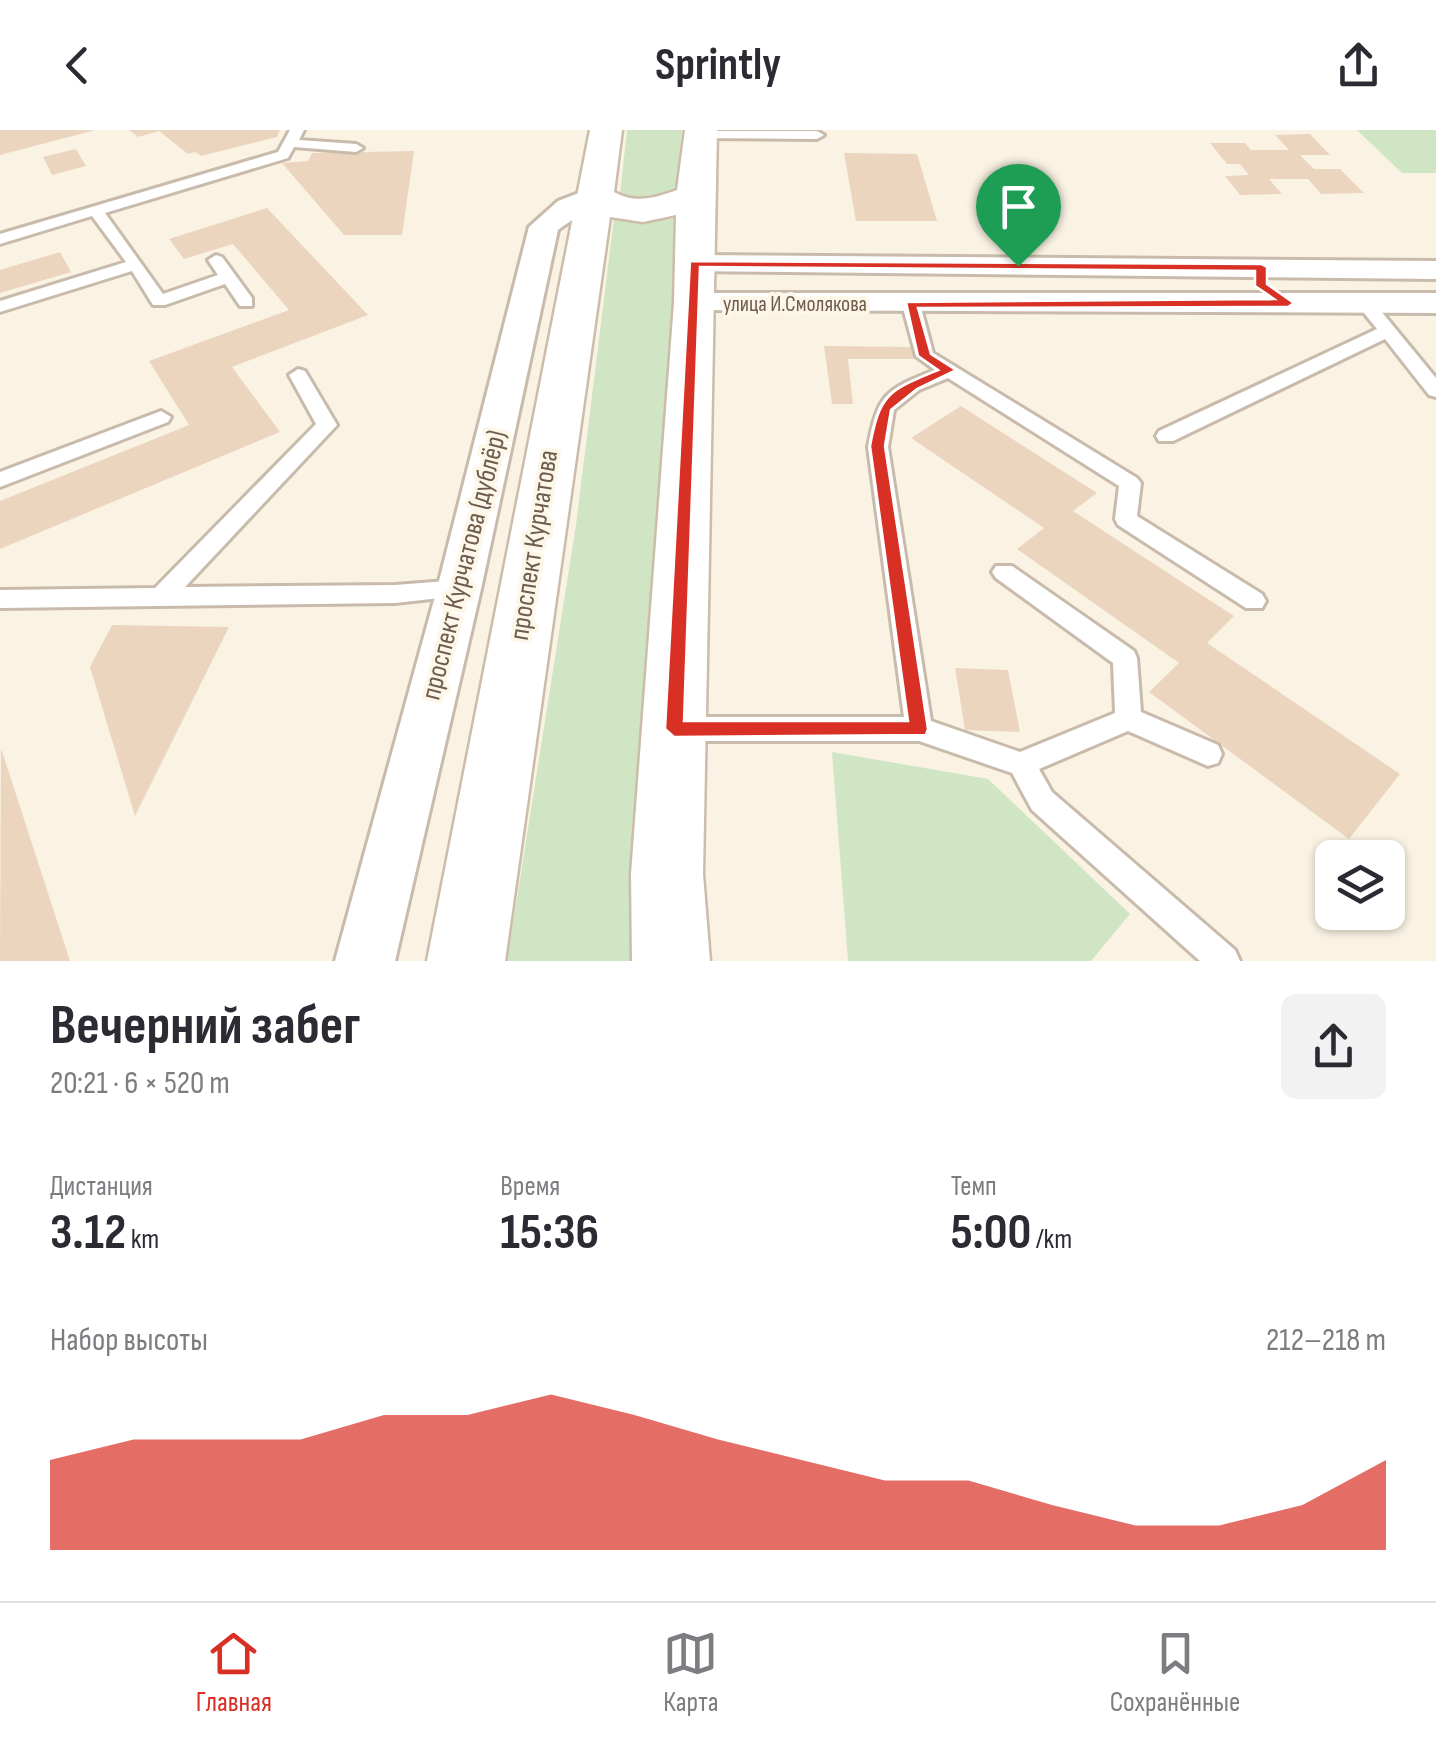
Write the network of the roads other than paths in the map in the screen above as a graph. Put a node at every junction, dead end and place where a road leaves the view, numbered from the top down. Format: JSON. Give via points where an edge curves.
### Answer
{"nodes":[{"id":1,"x":606,"y":130,"type":"edge"},
{"id":2,"x":701,"y":132,"type":"edge"},
{"id":3,"x":817,"y":136,"type":"dead end"},
{"id":4,"x":293,"y":137,"type":"edge"},
{"id":5,"x":356,"y":148,"type":"dead end"},
{"id":6,"x":594,"y":195,"type":"junction"},
{"id":7,"x":695,"y":196,"type":"junction"},
{"id":8,"x":96,"y":211,"type":"junction"},
{"id":9,"x":0,"y":239,"type":"edge"},
{"id":10,"x":216,"y":260,"type":"dead end"},
{"id":11,"x":136,"y":264,"type":"junction"},
{"id":12,"x":1261,"y":267,"type":"junction"},
{"id":13,"x":1436,"y":270,"type":"edge"},
{"id":14,"x":228,"y":277,"type":"junction"},
{"id":15,"x":694,"y":283,"type":"junction"},
{"id":16,"x":246,"y":302,"type":"dead end"},
{"id":17,"x":1288,"y":303,"type":"junction"},
{"id":18,"x":1365,"y":303,"type":"junction"},
{"id":19,"x":1436,"y":303,"type":"edge"},
{"id":20,"x":911,"y":304,"type":"junction"},
{"id":21,"x":0,"y":307,"type":"edge"},
{"id":22,"x":1388,"y":332,"type":"junction"},
{"id":23,"x":949,"y":370,"type":"junction"},
{"id":24,"x":298,"y":375,"type":"dead end"},
{"id":25,"x":1436,"y":391,"type":"edge"},
{"id":26,"x":161,"y":416,"type":"dead end"},
{"id":27,"x":1166,"y":436,"type":"dead end"},
{"id":28,"x":0,"y":480,"type":"edge"},
{"id":29,"x":1004,"y":572,"type":"dead end"},
{"id":30,"x":460,"y":589,"type":"junction"},
{"id":31,"x":161,"y":597,"type":"junction"},
{"id":32,"x":0,"y":599,"type":"edge"},
{"id":33,"x":1254,"y":601,"type":"dead end"},
{"id":34,"x":1128,"y":719,"type":"junction"},
{"id":35,"x":674,"y":729,"type":"junction"},
{"id":36,"x":919,"y":729,"type":"junction"},
{"id":37,"x":1208,"y":754,"type":"dead end"},
{"id":38,"x":1021,"y":764,"type":"junction"},
{"id":39,"x":365,"y":961,"type":"edge"},
{"id":40,"x":466,"y":961,"type":"edge"},
{"id":41,"x":671,"y":961,"type":"edge"},
{"id":42,"x":1224,"y":961,"type":"edge"}],
"edges":[{"from":1,"to":6,"type":"main road","name":"проспект Курчатова"},
{"from":2,"to":3,"type":"lane"},
{"from":2,"to":7,"type":"main road"},
{"from":4,"to":5,"type":"lane"},
{"from":4,"to":8,"type":"lane","via":[[283,155]]},
{"from":6,"to":7,"type":"main road","via":[[608,207],[638,213]]},
{"from":6,"to":30,"type":"street","name":"проспект Курчатова (дублёр)","via":[[544,227]]},
{"from":6,"to":40,"type":"main road","name":"проспект Курчатова"},
{"from":7,"to":15,"type":"main road"},
{"from":8,"to":9,"type":"lane"},
{"from":8,"to":11,"type":"lane"},
{"from":10,"to":14,"type":"lane"},
{"from":11,"to":14,"type":"lane","via":[[159,301]]},
{"from":11,"to":21,"type":"lane"},
{"from":12,"to":13,"type":"street","name":"улица И.Смолякова"},
{"from":12,"to":15,"type":"street","name":"улица И.Смолякова"},
{"from":12,"to":17,"type":"street","via":[[1261,286]]},
{"from":14,"to":16,"type":"lane"},
{"from":15,"to":20,"type":"street","name":"улица И.Смолякова"},
{"from":15,"to":35,"type":"main road"},
{"from":17,"to":18,"type":"street","name":"улица И.Смолякова"},
{"from":17,"to":20,"type":"street","name":"улица И.Смолякова"},
{"from":18,"to":19,"type":"street","name":"улица И.Смолякова"},
{"from":18,"to":22,"type":"lane"},
{"from":20,"to":23,"type":"lane","via":[[925,356]]},
{"from":22,"to":25,"type":"lane"},
{"from":22,"to":27,"type":"lane"},
{"from":23,"to":33,"type":"lane","via":[[1130,483],[1126,519]]},
{"from":23,"to":36,"type":"lane","via":[[912,386],[885,408],[878,446]]},
{"from":24,"to":31,"type":"lane","via":[[327,425]]},
{"from":26,"to":28,"type":"lane"},
{"from":29,"to":34,"type":"lane","via":[[1125,658]]},
{"from":30,"to":31,"type":"lane"},
{"from":30,"to":39,"type":"street","name":"проспект Курчатова (дублёр)"},
{"from":31,"to":32,"type":"lane"},
{"from":34,"to":37,"type":"lane"},
{"from":34,"to":38,"type":"lane"},
{"from":35,"to":36,"type":"lane"},
{"from":35,"to":41,"type":"main road","via":[[666,874]]},
{"from":36,"to":38,"type":"lane"},
{"from":38,"to":42,"type":"lane","via":[[1042,802]]}]}
